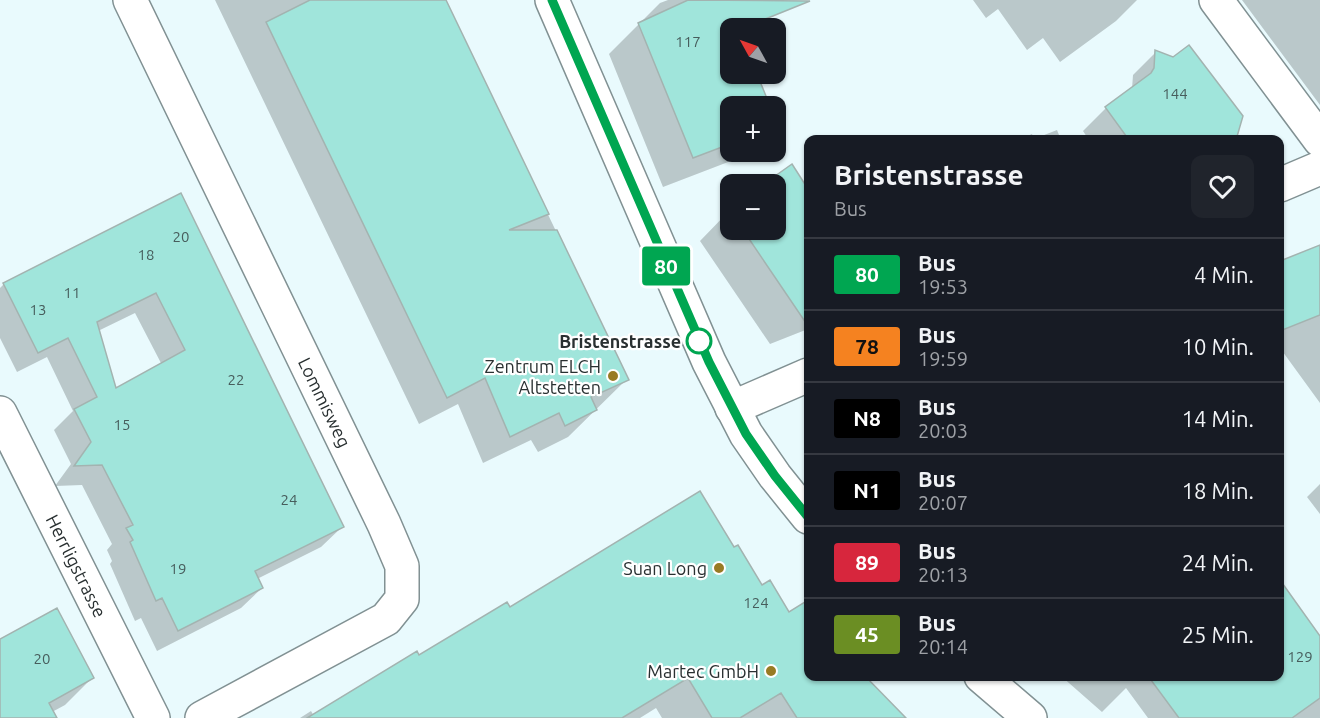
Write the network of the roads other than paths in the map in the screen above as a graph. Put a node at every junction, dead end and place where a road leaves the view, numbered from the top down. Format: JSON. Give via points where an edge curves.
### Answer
{"nodes":[{"id":1,"x":130,"y":0,"type":"edge"},
{"id":2,"x":552,"y":0,"type":"edge"},
{"id":3,"x":1216,"y":0,"type":"edge"},
{"id":4,"x":1320,"y":140,"type":"edge"},
{"id":5,"x":1320,"y":168,"type":"edge"},
{"id":6,"x":1284,"y":183,"type":"edge"},
{"id":7,"x":804,"y":377,"type":"edge"},
{"id":8,"x":732,"y":408,"type":"junction"},
{"id":9,"x":0,"y":413,"type":"edge"},
{"id":10,"x":804,"y":512,"type":"edge"},
{"id":11,"x":987,"y":681,"type":"edge"},
{"id":12,"x":153,"y":718,"type":"edge"},
{"id":13,"x":202,"y":718,"type":"edge"},
{"id":14,"x":1030,"y":718,"type":"edge"}],
"edges":[{"from":1,"to":13,"type":"street","name":"Lommisweg","via":[[402,566],[402,599],[386,619]]},
{"from":2,"to":8,"type":"street","via":[[696,335]]},
{"from":3,"to":4,"type":"street"},
{"from":5,"to":6,"type":"street"},
{"from":7,"to":8,"type":"street"},
{"from":8,"to":10,"type":"street","via":[[775,476]]},
{"from":9,"to":12,"type":"street","name":"Herrligstrasse"},
{"from":11,"to":14,"type":"street"}]}
